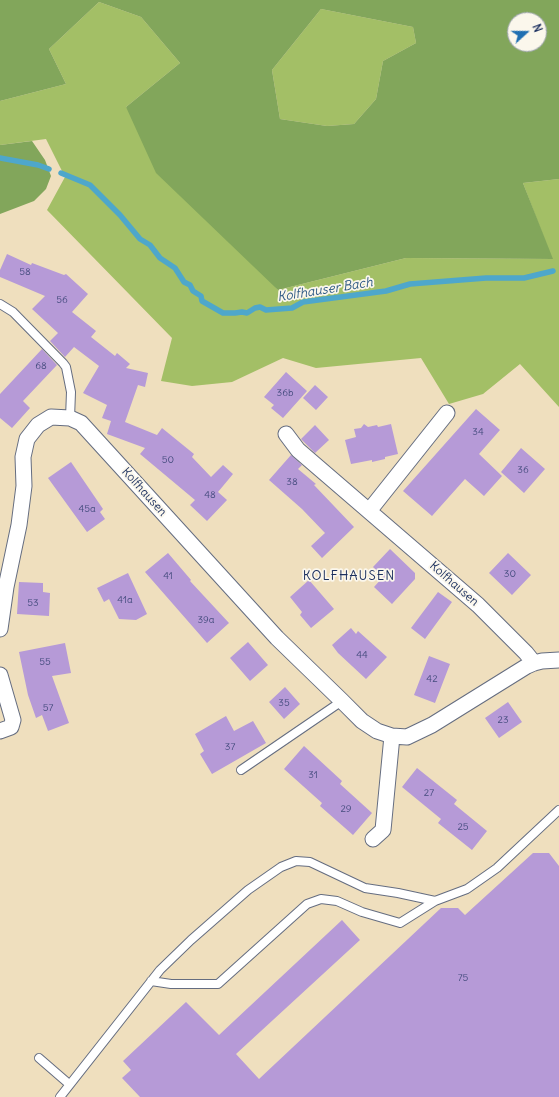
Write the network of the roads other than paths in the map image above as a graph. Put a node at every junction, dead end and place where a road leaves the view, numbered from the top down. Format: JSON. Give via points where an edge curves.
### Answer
{"nodes":[{"id":1,"x":0,"y":304,"type":"edge"},
{"id":2,"x":447,"y":413,"type":"dead end"},
{"id":3,"x":70,"y":418,"type":"junction"},
{"id":4,"x":286,"y":434,"type":"dead end"},
{"id":5,"x":369,"y":511,"type":"junction"},
{"id":6,"x":0,"y":628,"type":"edge"},
{"id":7,"x":559,"y":660,"type":"edge"},
{"id":8,"x":534,"y":663,"type":"junction"},
{"id":9,"x":0,"y":675,"type":"edge"},
{"id":10,"x":342,"y":701,"type":"junction"},
{"id":11,"x":0,"y":731,"type":"edge"},
{"id":12,"x":392,"y":736,"type":"junction"},
{"id":13,"x":241,"y":770,"type":"dead end"},
{"id":14,"x":559,"y":810,"type":"edge"},
{"id":15,"x":373,"y":839,"type":"dead end"},
{"id":16,"x":435,"y":900,"type":"junction"},
{"id":17,"x":151,"y":981,"type":"junction"},
{"id":18,"x":39,"y":1058,"type":"dead end"},
{"id":19,"x":69,"y":1084,"type":"junction"},
{"id":20,"x":60,"y":1097,"type":"edge"}],
"edges":[{"from":1,"to":3,"type":"lane","via":[[12,312],[66,367],[71,392]]},
{"from":2,"to":5,"type":"street"},
{"from":3,"to":6,"type":"street","name":"Kolfhausen","via":[[51,417],[38,424],[27,439],[23,457],[24,486],[19,525]]},
{"from":3,"to":10,"type":"street","name":"Kolfhausen","via":[[81,422],[278,638]]},
{"from":4,"to":5,"type":"street","name":"Kolfhausen","via":[[298,450]]},
{"from":5,"to":8,"type":"street","name":"Kolfhausen","via":[[478,605]]},
{"from":7,"to":8,"type":"street","name":"Kolfhausen"},
{"from":8,"to":12,"type":"street","name":"Kolfhausen","via":[[520,669],[432,725],[407,737]]},
{"from":9,"to":11,"type":"street","via":[[13,720],[10,727]]},
{"from":10,"to":12,"type":"street","name":"Kolfhausen","via":[[362,722]]},
{"from":10,"to":13,"type":"lane"},
{"from":12,"to":15,"type":"street","via":[[383,830]]},
{"from":14,"to":16,"type":"lane","via":[[498,868],[467,889]]},
{"from":16,"to":17,"type":"lane","via":[[400,923],[362,912],[338,901],[322,899],[307,904],[218,984],[171,984]]},
{"from":16,"to":17,"type":"lane","via":[[365,888],[310,862],[296,861],[281,867],[248,890],[191,940]]},
{"from":17,"to":19,"type":"lane"},
{"from":18,"to":19,"type":"lane"},
{"from":19,"to":20,"type":"lane"}]}
